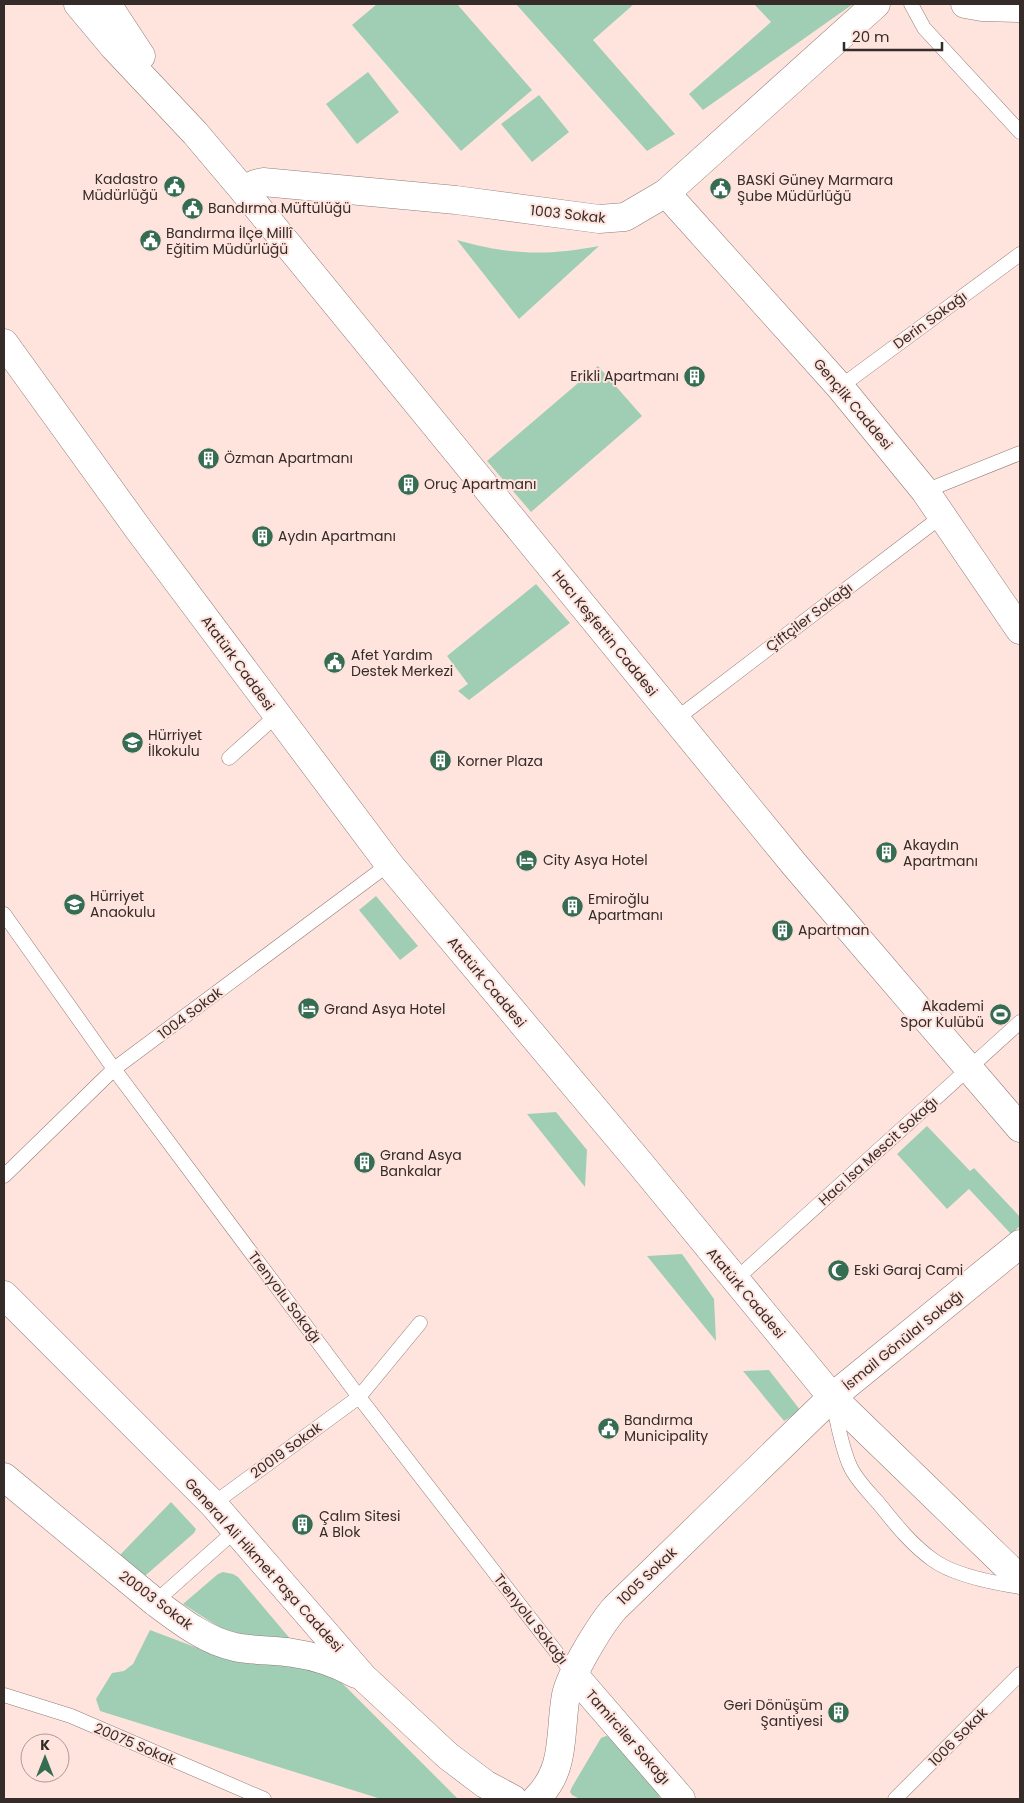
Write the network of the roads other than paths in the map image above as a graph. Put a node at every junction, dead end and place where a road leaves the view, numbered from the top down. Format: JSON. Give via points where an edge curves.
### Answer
{"nodes":[{"id":1,"x":78,"y":4,"type":"edge"},
{"id":2,"x":107,"y":4,"type":"edge"},
{"id":3,"x":876,"y":4,"type":"edge"},
{"id":4,"x":911,"y":4,"type":"edge"},
{"id":5,"x":965,"y":4,"type":"edge"},
{"id":6,"x":1020,"y":8,"type":"edge"},
{"id":7,"x":1020,"y":132,"type":"edge"},
{"id":8,"x":195,"y":133,"type":"junction"},
{"id":9,"x":244,"y":192,"type":"junction"},
{"id":10,"x":666,"y":193,"type":"junction"},
{"id":11,"x":1020,"y":254,"type":"edge"},
{"id":12,"x":4,"y":343,"type":"edge"},
{"id":13,"x":840,"y":387,"type":"junction"},
{"id":14,"x":1020,"y":453,"type":"edge"},
{"id":15,"x":925,"y":491,"type":"junction"},
{"id":16,"x":942,"y":516,"type":"junction"},
{"id":17,"x":1020,"y":630,"type":"edge"},
{"id":18,"x":277,"y":714,"type":"junction"},
{"id":19,"x":676,"y":719,"type":"junction"},
{"id":20,"x":230,"y":758,"type":"dead end"},
{"id":21,"x":389,"y":864,"type":"junction"},
{"id":22,"x":4,"y":914,"type":"edge"},
{"id":23,"x":1020,"y":1022,"type":"edge"},
{"id":24,"x":970,"y":1068,"type":"junction"},
{"id":25,"x":114,"y":1069,"type":"junction"},
{"id":26,"x":1020,"y":1128,"type":"edge"},
{"id":27,"x":4,"y":1176,"type":"edge"},
{"id":28,"x":1020,"y":1244,"type":"edge"},
{"id":29,"x":735,"y":1280,"type":"junction"},
{"id":30,"x":4,"y":1296,"type":"edge"},
{"id":31,"x":420,"y":1322,"type":"dead end"},
{"id":32,"x":359,"y":1397,"type":"junction"},
{"id":33,"x":832,"y":1397,"type":"junction"},
{"id":34,"x":4,"y":1477,"type":"edge"},
{"id":35,"x":213,"y":1504,"type":"junction"},
{"id":36,"x":236,"y":1530,"type":"junction"},
{"id":37,"x":1020,"y":1579,"type":"edge"},
{"id":38,"x":1020,"y":1587,"type":"edge"},
{"id":39,"x":154,"y":1602,"type":"junction"},
{"id":40,"x":1020,"y":1674,"type":"edge"},
{"id":41,"x":574,"y":1675,"type":"junction"},
{"id":42,"x":363,"y":1677,"type":"junction"},
{"id":43,"x":4,"y":1695,"type":"edge"},
{"id":44,"x":264,"y":1799,"type":"edge"},
{"id":45,"x":513,"y":1799,"type":"edge"},
{"id":46,"x":536,"y":1799,"type":"edge"},
{"id":47,"x":681,"y":1799,"type":"edge"},
{"id":48,"x":895,"y":1799,"type":"edge"}],
"edges":[{"from":1,"to":8,"type":"street","name":"Hacı Keşfettin Caddesi"},
{"from":2,"to":8,"type":"street","name":"Hacı Keşfettin Caddesi"},
{"from":3,"to":10,"type":"street","name":"1003 Sokak"},
{"from":4,"to":7,"type":"lane","via":[[924,28]]},
{"from":5,"to":6,"type":"street"},
{"from":8,"to":9,"type":"street","name":"Hacı Keşfettin Caddesi"},
{"from":9,"to":10,"type":"street","name":"1003 Sokak","via":[[263,182],[456,200],[599,219],[625,217]]},
{"from":9,"to":19,"type":"street","name":"Hacı Keşfettin Caddesi"},
{"from":10,"to":13,"type":"street","name":"Gençlik Caddesi"},
{"from":11,"to":13,"type":"lane","name":"Derin Sokağı"},
{"from":12,"to":18,"type":"street","name":"Atatürk Caddesi"},
{"from":13,"to":15,"type":"street","name":"Gençlik Caddesi"},
{"from":14,"to":15,"type":"lane"},
{"from":15,"to":16,"type":"street","name":"Gençlik Caddesi"},
{"from":16,"to":17,"type":"street","name":"Gençlik Caddesi"},
{"from":16,"to":19,"type":"lane","name":"Çiftçiler Sokağı"},
{"from":18,"to":20,"type":"lane"},
{"from":18,"to":21,"type":"street","name":"Atatürk Caddesi"},
{"from":19,"to":24,"type":"street","name":"Hacı Keşfettin Caddesi","via":[[794,864]]},
{"from":21,"to":25,"type":"lane","name":"1004 Sokak"},
{"from":21,"to":29,"type":"street","name":"Atatürk Caddesi"},
{"from":22,"to":25,"type":"lane","name":"Trenyolu Sokağı"},
{"from":23,"to":24,"type":"lane","name":"Hacı İsa Mescit Sokağı"},
{"from":24,"to":26,"type":"street","name":"Hacı Keşfettin Caddesi"},
{"from":24,"to":29,"type":"lane","name":"Hacı İsa Mescit Sokağı"},
{"from":25,"to":27,"type":"lane","name":"1004 Sokak"},
{"from":25,"to":32,"type":"lane","name":"Trenyolu Sokağı"},
{"from":28,"to":33,"type":"street","name":"İsmail Gönülal Sokağı"},
{"from":29,"to":33,"type":"street","name":"Atatürk Caddesi"},
{"from":30,"to":35,"type":"street","name":"General Ali Hikmet Paşa Caddesi"},
{"from":31,"to":32,"type":"lane","name":"20019 Sokak"},
{"from":32,"to":35,"type":"lane","name":"20019 Sokak"},
{"from":32,"to":41,"type":"lane","name":"Trenyolu Sokağı"},
{"from":33,"to":37,"type":"street","name":"Atatürk Caddesi"},
{"from":33,"to":38,"type":"lane","via":[[851,1468],[912,1542],[934,1561],[952,1569],[987,1582]]},
{"from":33,"to":41,"type":"street","name":"1005 Sokak","via":[[615,1608]]},
{"from":34,"to":39,"type":"street","name":"20003 Sokak"},
{"from":35,"to":36,"type":"street","name":"General Ali Hikmet Paşa Caddesi"},
{"from":36,"to":39,"type":"lane"},
{"from":36,"to":42,"type":"street","name":"General Ali Hikmet Paşa Caddesi"},
{"from":39,"to":42,"type":"street","name":"20003 Sokak","via":[[216,1641],[235,1647],[308,1656]]},
{"from":40,"to":48,"type":"lane","name":"1006 Sokak"},
{"from":41,"to":46,"type":"street","name":"1005 Sokak","via":[[566,1694],[556,1770]]},
{"from":41,"to":47,"type":"street","name":"Tamirciler Sokağı"},
{"from":42,"to":45,"type":"street","name":"General Ali Hikmet Paşa Caddesi","via":[[448,1756],[485,1784]]},
{"from":43,"to":44,"type":"lane","name":"20075 Sokak","via":[[71,1716]]}]}
